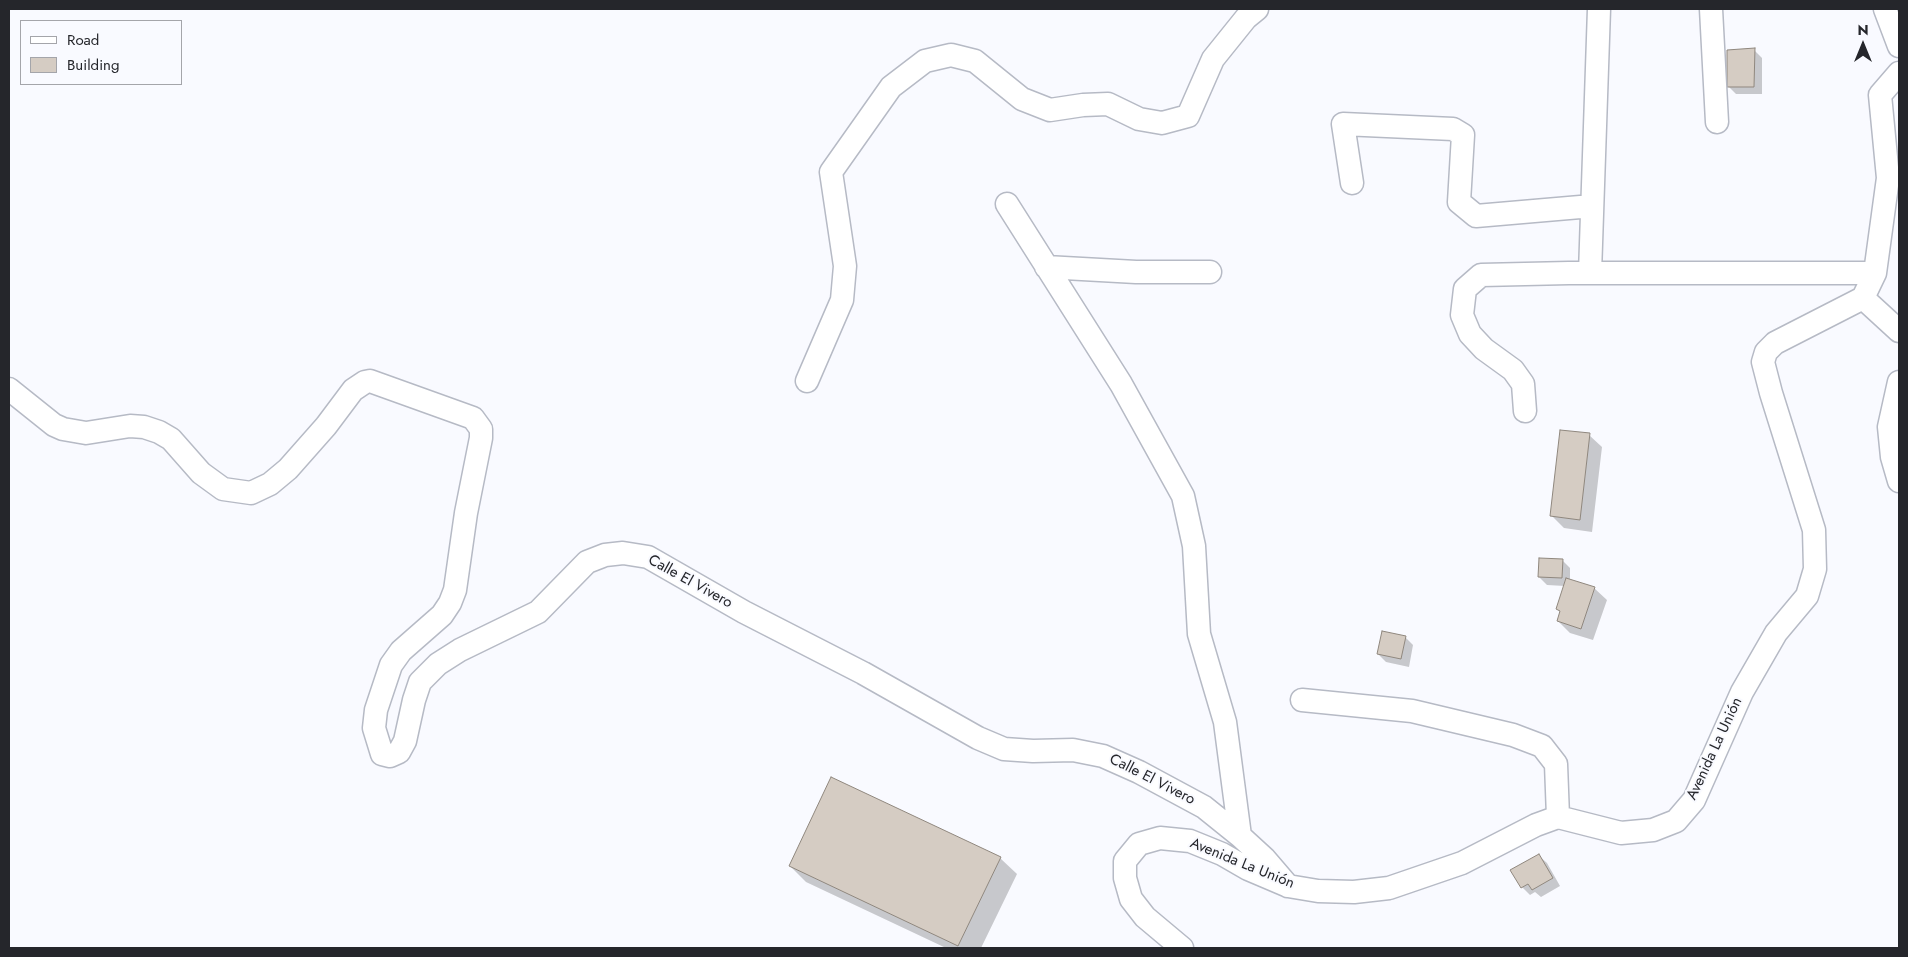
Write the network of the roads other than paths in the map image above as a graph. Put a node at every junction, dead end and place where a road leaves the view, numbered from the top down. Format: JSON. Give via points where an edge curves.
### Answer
{"nodes":[{"id":1,"x":1257,"y":9,"type":"edge"},
{"id":2,"x":1599,"y":9,"type":"edge"},
{"id":3,"x":1712,"y":9,"type":"edge"},
{"id":4,"x":1885,"y":9,"type":"edge"},
{"id":5,"x":1899,"y":46,"type":"edge"},
{"id":6,"x":1899,"y":72,"type":"edge"},
{"id":7,"x":1717,"y":122,"type":"dead end"},
{"id":8,"x":1352,"y":183,"type":"dead end"},
{"id":9,"x":1007,"y":204,"type":"dead end"},
{"id":10,"x":1592,"y":206,"type":"junction"},
{"id":11,"x":1046,"y":267,"type":"junction"},
{"id":12,"x":1210,"y":272,"type":"dead end"},
{"id":13,"x":1590,"y":273,"type":"junction"},
{"id":14,"x":1875,"y":273,"type":"junction"},
{"id":15,"x":1863,"y":298,"type":"junction"},
{"id":16,"x":1899,"y":331,"type":"edge"},
{"id":17,"x":807,"y":381,"type":"dead end"},
{"id":18,"x":1899,"y":382,"type":"edge"},
{"id":19,"x":9,"y":389,"type":"edge"},
{"id":20,"x":1525,"y":412,"type":"dead end"},
{"id":21,"x":1899,"y":481,"type":"edge"},
{"id":22,"x":1302,"y":700,"type":"dead end"},
{"id":23,"x":1558,"y":817,"type":"junction"},
{"id":24,"x":1240,"y":836,"type":"junction"},
{"id":25,"x":1288,"y":886,"type":"junction"},
{"id":26,"x":1182,"y":948,"type":"edge"}],
"edges":[{"from":1,"to":17,"type":"street","via":[[1213,59],[1188,116],[1162,123],[1138,119],[1108,104],[1083,104],[1050,110],[1022,99],[975,61],[951,55],[925,61],[891,86],[831,172],[845,266],[842,300]]},
{"from":2,"to":10,"type":"street"},
{"from":3,"to":7,"type":"street"},
{"from":4,"to":5,"type":"street"},
{"from":6,"to":14,"type":"street","via":[[1880,95],[1888,178]]},
{"from":8,"to":10,"type":"street","via":[[1343,124],[1453,129],[1463,135],[1459,202],[1476,216]]},
{"from":9,"to":11,"type":"street"},
{"from":10,"to":13,"type":"street"},
{"from":11,"to":12,"type":"street"},
{"from":11,"to":24,"type":"street","via":[[1121,384],[1183,496],[1194,546],[1199,634],[1225,722]]},
{"from":13,"to":14,"type":"street"},
{"from":13,"to":20,"type":"street","via":[[1481,275],[1465,289],[1462,315],[1470,334],[1518,377],[1522,384]]},
{"from":14,"to":15,"type":"street"},
{"from":15,"to":16,"type":"street"},
{"from":15,"to":23,"type":"street","name":"Avenida La Unión","via":[[1775,343],[1766,352],[1763,362],[1771,393],[1814,530],[1815,569],[1807,596],[1776,633],[1742,692],[1694,800],[1676,821],[1652,830],[1621,833]]},
{"from":18,"to":21,"type":"street","via":[[1889,427],[1892,457]]},
{"from":19,"to":24,"type":"street","name":"Calle El Vivero","via":[[63,429],[86,432],[130,426],[159,432],[171,440],[200,473],[223,489],[251,493],[270,484],[288,469],[353,390],[364,382],[370,381],[474,418],[481,429],[480,450],[466,513],[455,590],[442,615],[401,651],[391,665],[376,710],[374,728],[382,754],[390,756],[399,752],[405,741],[420,682],[438,664],[538,612],[587,562],[623,553],[648,557],[978,738],[1004,749],[1073,750],[1103,756],[1204,807]]},
{"from":22,"to":23,"type":"street","via":[[1412,711],[1514,735],[1542,746],[1556,764]]},
{"from":23,"to":25,"type":"street","name":"Avenida La Unión","via":[[1462,863],[1389,888],[1354,892]]},
{"from":24,"to":25,"type":"street","name":"Calle El Vivero"},
{"from":25,"to":26,"type":"street","name":"Avenida La Unión","via":[[1190,842],[1160,838],[1139,844],[1125,861],[1125,878],[1131,899],[1145,917]]}]}
